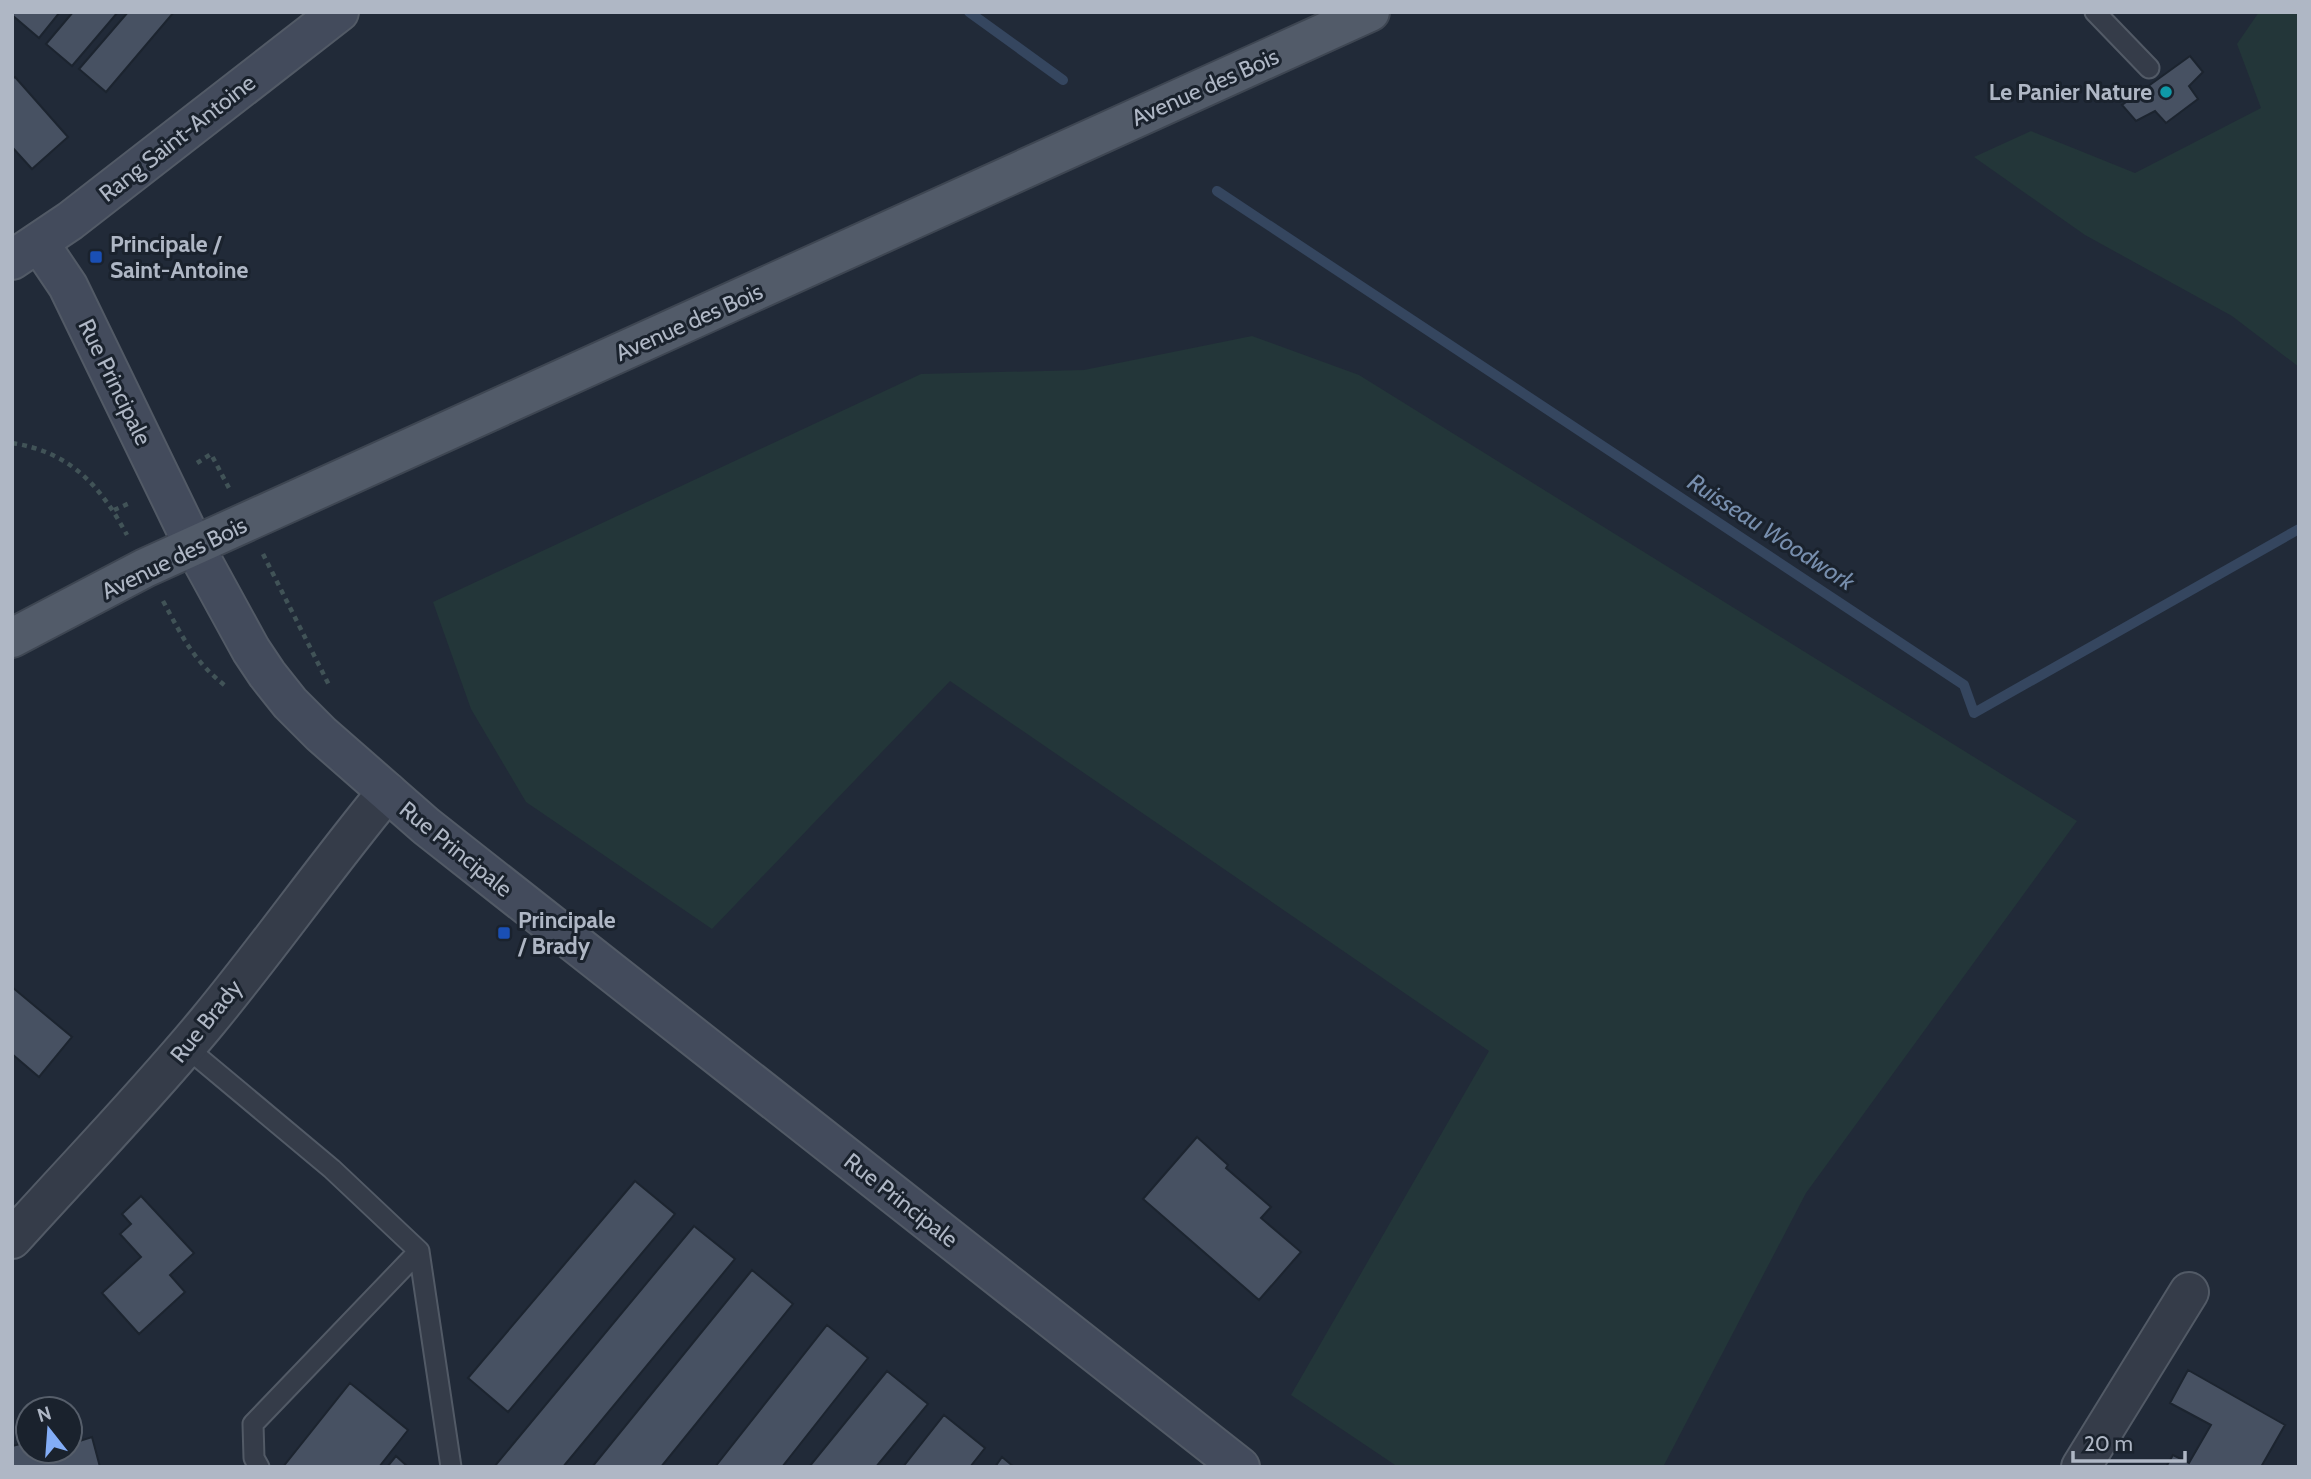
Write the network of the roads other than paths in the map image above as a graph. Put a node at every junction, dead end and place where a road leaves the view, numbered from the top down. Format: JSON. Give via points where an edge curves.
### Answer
{"nodes":[{"id":1,"x":339,"y":12,"type":"edge"},
{"id":2,"x":1370,"y":12,"type":"edge"},
{"id":3,"x":2095,"y":12,"type":"edge"},
{"id":4,"x":2149,"y":68,"type":"dead end"},
{"id":5,"x":26,"y":252,"type":"edge"},
{"id":6,"x":194,"y":546,"type":"junction"},
{"id":7,"x":12,"y":638,"type":"edge"},
{"id":8,"x":387,"y":792,"type":"junction"},
{"id":9,"x":186,"y":1047,"type":"junction"},
{"id":10,"x":12,"y":1240,"type":"edge"},
{"id":11,"x":419,"y":1251,"type":"junction"},
{"id":12,"x":2189,"y":1292,"type":"dead end"},
{"id":13,"x":259,"y":1467,"type":"edge"},
{"id":14,"x":451,"y":1467,"type":"edge"},
{"id":15,"x":1240,"y":1467,"type":"edge"},
{"id":16,"x":2081,"y":1467,"type":"edge"}],
"edges":[{"from":1,"to":5,"type":"street","name":"Rang Saint-Antoine"},
{"from":2,"to":6,"type":"main road","name":"Avenue des Bois"},
{"from":3,"to":4,"type":"lane"},
{"from":5,"to":6,"type":"street","name":"Rue Principale","via":[[68,286]]},
{"from":6,"to":7,"type":"main road","name":"Avenue des Bois"},
{"from":6,"to":8,"type":"street","name":"Rue Principale","via":[[251,650],[277,687],[320,734]]},
{"from":8,"to":9,"type":"street","name":"Rue Brady"},
{"from":8,"to":15,"type":"street","name":"Rue Principale"},
{"from":9,"to":10,"type":"street","name":"Rue Brady"},
{"from":9,"to":11,"type":"lane","via":[[332,1169]]},
{"from":11,"to":13,"type":"lane","via":[[253,1424],[254,1458]]},
{"from":11,"to":14,"type":"lane"},
{"from":12,"to":16,"type":"street"}]}
